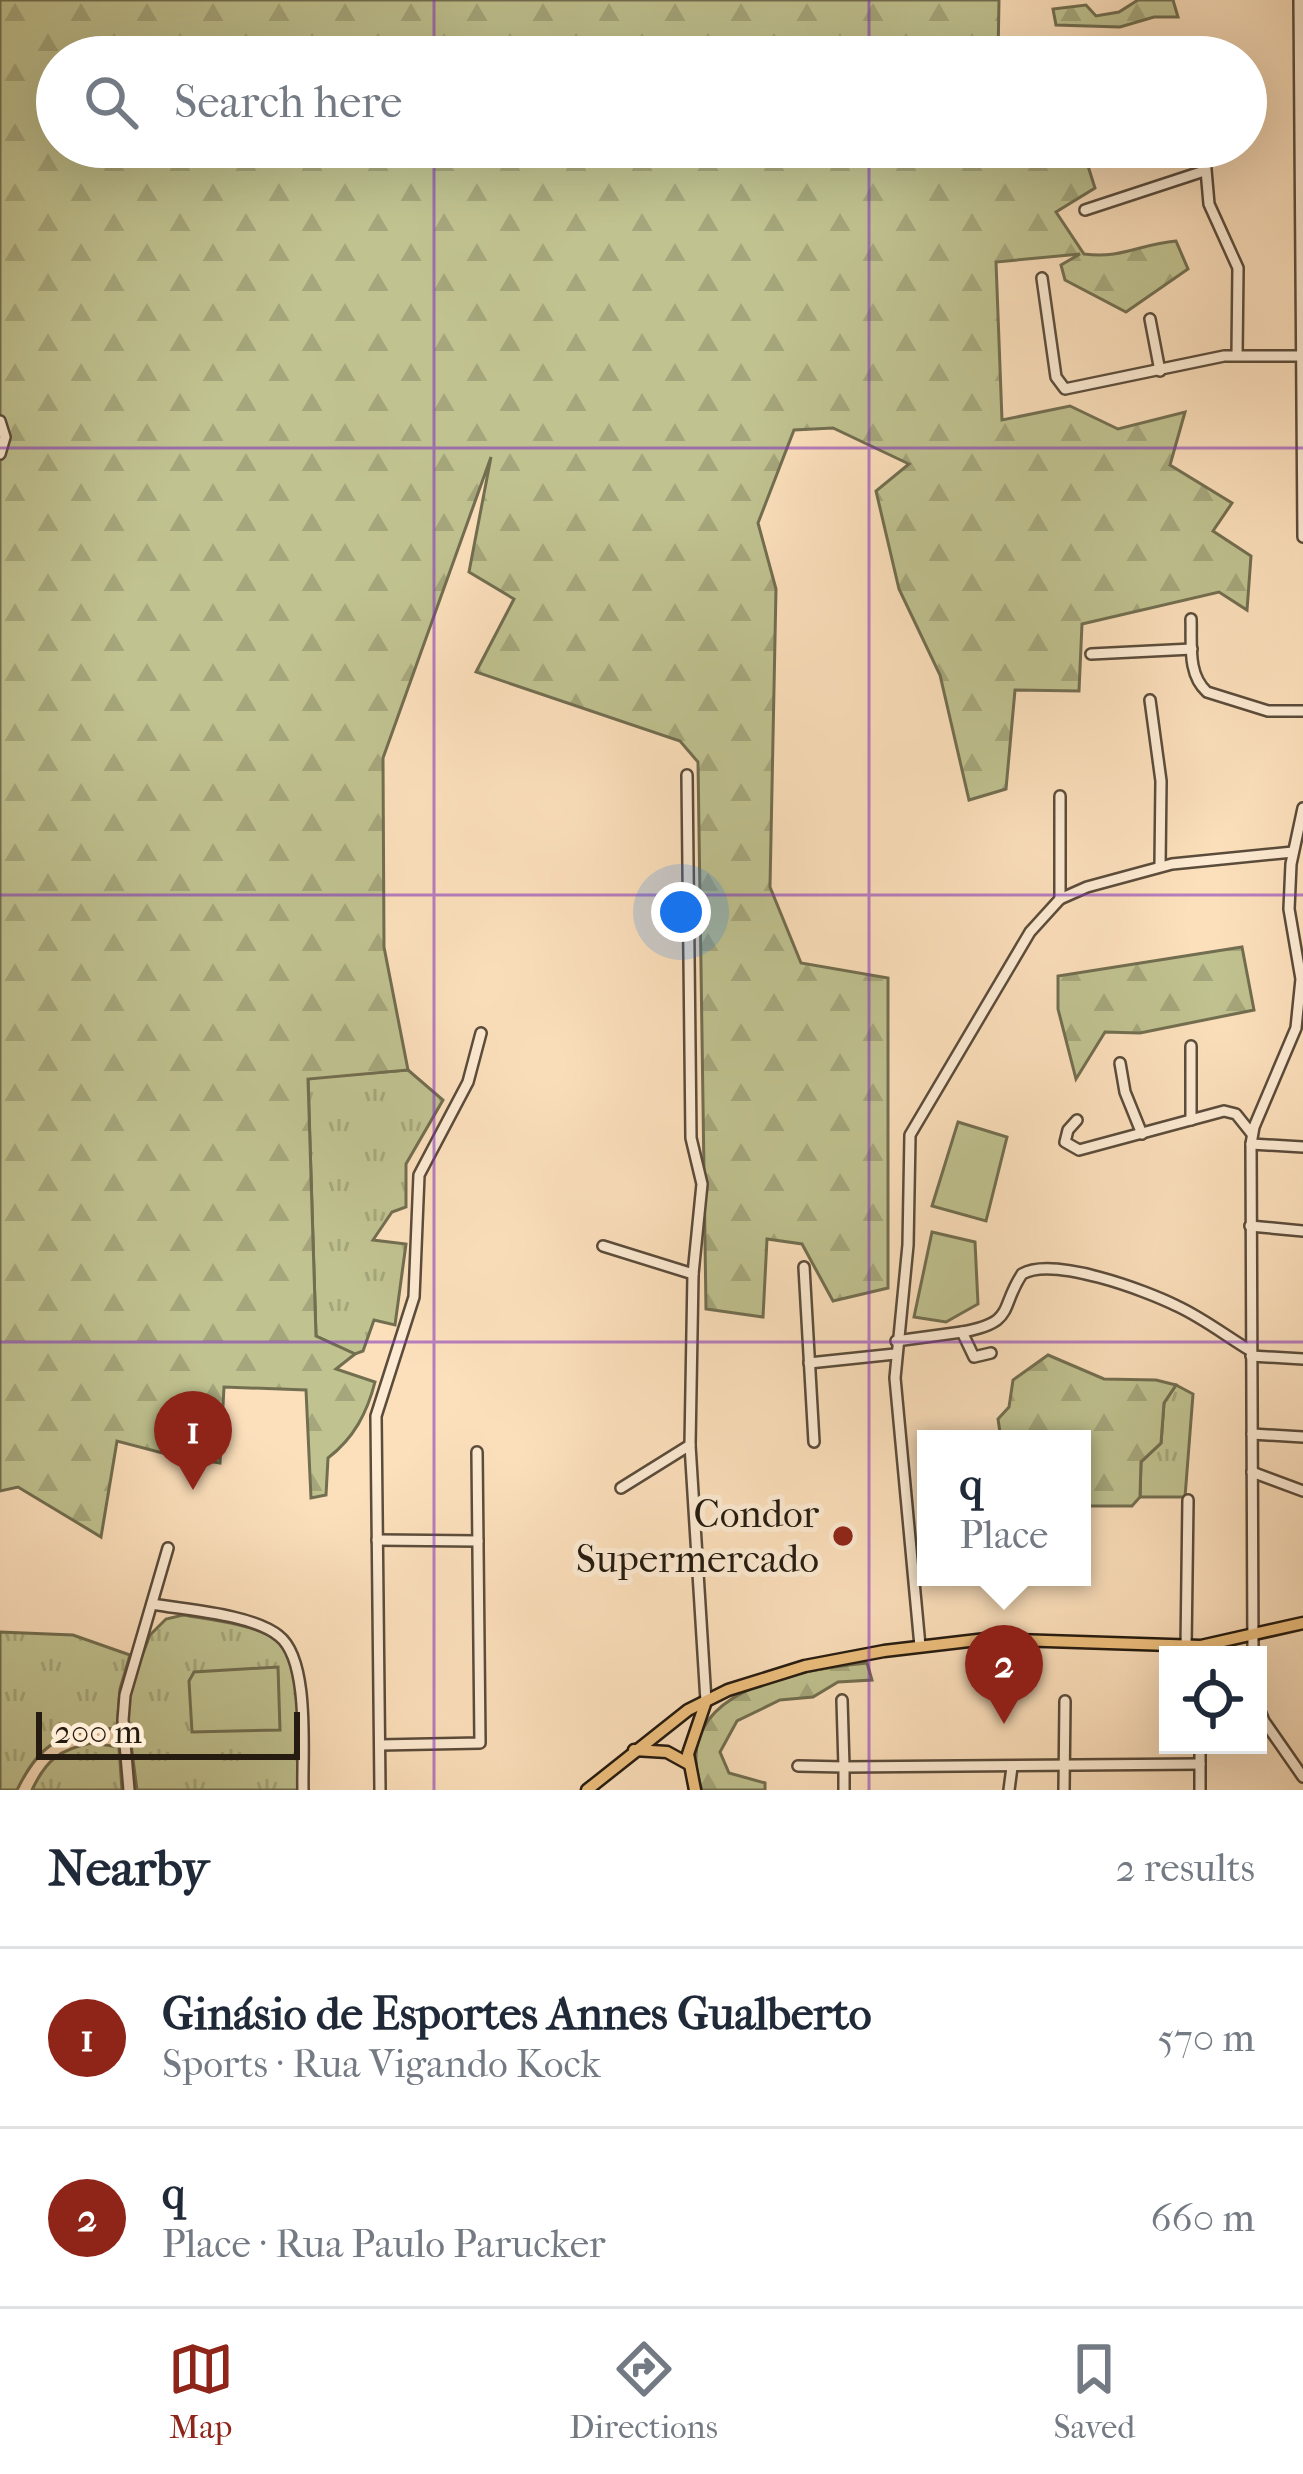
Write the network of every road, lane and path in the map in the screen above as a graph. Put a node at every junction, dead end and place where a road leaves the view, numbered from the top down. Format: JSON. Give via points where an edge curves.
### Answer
{"nodes":[{"id":1,"x":1299,"y":0,"type":"edge"},
{"id":2,"x":1301,"y":62,"type":"edge"},
{"id":3,"x":1204,"y":168,"type":"edge"},
{"id":4,"x":1204,"y":172,"type":"junction"},
{"id":5,"x":1302,"y":195,"type":"edge"},
{"id":6,"x":1085,"y":211,"type":"dead end"},
{"id":7,"x":1042,"y":278,"type":"dead end"},
{"id":8,"x":1150,"y":319,"type":"dead end"},
{"id":9,"x":1237,"y":355,"type":"junction"},
{"id":10,"x":1302,"y":356,"type":"edge"},
{"id":11,"x":1160,"y":371,"type":"junction"},
{"id":12,"x":0,"y":421,"type":"edge"},
{"id":13,"x":0,"y":454,"type":"edge"},
{"id":14,"x":1303,"y":511,"type":"edge"},
{"id":15,"x":1303,"y":537,"type":"edge"},
{"id":16,"x":1191,"y":619,"type":"dead end"},
{"id":17,"x":1192,"y":649,"type":"junction"},
{"id":18,"x":1091,"y":654,"type":"dead end"},
{"id":19,"x":1150,"y":700,"type":"dead end"},
{"id":20,"x":1303,"y":712,"type":"edge"},
{"id":21,"x":687,"y":775,"type":"dead end"},
{"id":22,"x":1060,"y":796,"type":"dead end"},
{"id":23,"x":1303,"y":808,"type":"edge"},
{"id":24,"x":1300,"y":830,"type":"edge"},
{"id":25,"x":1293,"y":852,"type":"junction"},
{"id":26,"x":1160,"y":866,"type":"junction"},
{"id":27,"x":1290,"y":882,"type":"junction"},
{"id":28,"x":1303,"y":882,"type":"edge"},
{"id":29,"x":1060,"y":899,"type":"junction"},
{"id":30,"x":1299,"y":1028,"type":"edge"},
{"id":31,"x":482,"y":1033,"type":"dead end"},
{"id":32,"x":1191,"y":1046,"type":"dead end"},
{"id":33,"x":1120,"y":1063,"type":"dead end"},
{"id":34,"x":1077,"y":1120,"type":"dead end"},
{"id":35,"x":1191,"y":1120,"type":"junction"},
{"id":36,"x":1142,"y":1134,"type":"junction"},
{"id":37,"x":1252,"y":1139,"type":"junction"},
{"id":38,"x":1303,"y":1147,"type":"edge"},
{"id":39,"x":1250,"y":1226,"type":"junction"},
{"id":40,"x":1303,"y":1232,"type":"edge"},
{"id":41,"x":603,"y":1246,"type":"dead end"},
{"id":42,"x":804,"y":1267,"type":"dead end"},
{"id":43,"x":693,"y":1274,"type":"junction"},
{"id":44,"x":962,"y":1332,"type":"junction"},
{"id":45,"x":896,"y":1341,"type":"junction"},
{"id":46,"x":991,"y":1353,"type":"dead end"},
{"id":47,"x":1250,"y":1353,"type":"junction"},
{"id":48,"x":895,"y":1354,"type":"junction"},
{"id":49,"x":1303,"y":1359,"type":"edge"},
{"id":50,"x":809,"y":1363,"type":"junction"},
{"id":51,"x":1252,"y":1434,"type":"junction"},
{"id":52,"x":1303,"y":1437,"type":"edge"},
{"id":53,"x":814,"y":1442,"type":"dead end"},
{"id":54,"x":690,"y":1445,"type":"junction"},
{"id":55,"x":477,"y":1452,"type":"dead end"},
{"id":56,"x":1252,"y":1472,"type":"junction"},
{"id":57,"x":621,"y":1488,"type":"dead end"},
{"id":58,"x":1303,"y":1491,"type":"edge"},
{"id":59,"x":1188,"y":1500,"type":"dead end"},
{"id":60,"x":376,"y":1540,"type":"junction"},
{"id":61,"x":478,"y":1541,"type":"junction"},
{"id":62,"x":168,"y":1548,"type":"dead end"},
{"id":63,"x":152,"y":1604,"type":"junction"},
{"id":64,"x":1303,"y":1623,"type":"edge"},
{"id":65,"x":1252,"y":1634,"type":"junction"},
{"id":66,"x":920,"y":1646,"type":"junction"},
{"id":67,"x":1186,"y":1646,"type":"edge"},
{"id":68,"x":1216,"y":1646,"type":"edge"},
{"id":69,"x":1253,"y":1646,"type":"edge"},
{"id":70,"x":1159,"y":1647,"type":"edge"},
{"id":71,"x":842,"y":1700,"type":"dead end"},
{"id":72,"x":706,"y":1701,"type":"junction"},
{"id":73,"x":1065,"y":1701,"type":"dead end"},
{"id":74,"x":1267,"y":1725,"type":"edge"},
{"id":75,"x":380,"y":1745,"type":"junction"},
{"id":76,"x":634,"y":1750,"type":"junction"},
{"id":77,"x":1200,"y":1754,"type":"edge"},
{"id":78,"x":687,"y":1763,"type":"junction"},
{"id":79,"x":1200,"y":1764,"type":"junction"},
{"id":80,"x":1064,"y":1765,"type":"junction"},
{"id":81,"x":798,"y":1766,"type":"dead end"},
{"id":82,"x":844,"y":1767,"type":"junction"},
{"id":83,"x":1012,"y":1767,"type":"junction"},
{"id":84,"x":1303,"y":1777,"type":"edge"},
{"id":85,"x":129,"y":1790,"type":"edge"},
{"id":86,"x":303,"y":1790,"type":"edge"},
{"id":87,"x":380,"y":1790,"type":"edge"},
{"id":88,"x":587,"y":1790,"type":"edge"},
{"id":89,"x":695,"y":1790,"type":"edge"},
{"id":90,"x":844,"y":1790,"type":"edge"},
{"id":91,"x":1009,"y":1790,"type":"edge"},
{"id":92,"x":1064,"y":1790,"type":"edge"},
{"id":93,"x":1200,"y":1790,"type":"edge"}],
"edges":[{"from":1,"to":2,"type":"street"},
{"from":2,"to":5,"type":"street"},
{"from":3,"to":4,"type":"street"},
{"from":4,"to":6,"type":"street"},
{"from":4,"to":9,"type":"street","via":[[1238,268]]},
{"from":5,"to":10,"type":"street"},
{"from":7,"to":11,"type":"street","via":[[1056,377],[1065,388]]},
{"from":8,"to":11,"type":"street"},
{"from":9,"to":10,"type":"street"},
{"from":9,"to":11,"type":"street"},
{"from":10,"to":14,"type":"street"},
{"from":12,"to":13,"type":"street"},
{"from":14,"to":15,"type":"street"},
{"from":16,"to":17,"type":"street"},
{"from":17,"to":18,"type":"street"},
{"from":17,"to":20,"type":"street","via":[[1195,676],[1207,692],[1268,711]]},
{"from":19,"to":26,"type":"street","via":[[1161,781]]},
{"from":21,"to":43,"type":"street","via":[[691,1138],[702,1184]]},
{"from":22,"to":29,"type":"street"},
{"from":23,"to":24,"type":"street"},
{"from":24,"to":25,"type":"street"},
{"from":25,"to":26,"type":"street"},
{"from":25,"to":27,"type":"street"},
{"from":26,"to":29,"type":"street"},
{"from":27,"to":28,"type":"street"},
{"from":27,"to":30,"type":"street"},
{"from":29,"to":45,"type":"street","via":[[1030,932],[910,1135]]},
{"from":30,"to":37,"type":"street"},
{"from":31,"to":60,"type":"street","via":[[468,1082],[419,1174],[414,1298],[376,1416]]},
{"from":32,"to":35,"type":"street"},
{"from":33,"to":36,"type":"street"},
{"from":34,"to":36,"type":"street","via":[[1065,1136],[1073,1149]]},
{"from":35,"to":36,"type":"street"},
{"from":35,"to":37,"type":"street","via":[[1232,1112]]},
{"from":37,"to":38,"type":"street"},
{"from":37,"to":39,"type":"street"},
{"from":39,"to":40,"type":"street"},
{"from":39,"to":47,"type":"street"},
{"from":41,"to":43,"type":"street"},
{"from":42,"to":50,"type":"street"},
{"from":43,"to":54,"type":"street"},
{"from":44,"to":45,"type":"street"},
{"from":44,"to":46,"type":"street","via":[[974,1358]]},
{"from":44,"to":47,"type":"street","via":[[1000,1318],[1022,1274],[1041,1267],[1153,1296]]},
{"from":45,"to":48,"type":"street"},
{"from":47,"to":49,"type":"street"},
{"from":47,"to":51,"type":"street"},
{"from":48,"to":50,"type":"street"},
{"from":48,"to":66,"type":"street"},
{"from":50,"to":53,"type":"street"},
{"from":51,"to":52,"type":"street"},
{"from":51,"to":56,"type":"street"},
{"from":54,"to":57,"type":"street"},
{"from":54,"to":72,"type":"street"},
{"from":55,"to":61,"type":"street"},
{"from":56,"to":58,"type":"street"},
{"from":56,"to":65,"type":"street"},
{"from":59,"to":67,"type":"street"},
{"from":60,"to":61,"type":"street"},
{"from":60,"to":75,"type":"street"},
{"from":61,"to":75,"type":"street","via":[[480,1743]]},
{"from":62,"to":63,"type":"street"},
{"from":63,"to":85,"type":"street","via":[[125,1695]]},
{"from":63,"to":86,"type":"street","via":[[260,1626],[283,1639],[299,1680]]},
{"from":64,"to":65,"type":"main road"},
{"from":65,"to":68,"type":"main road"},
{"from":65,"to":69,"type":"street"},
{"from":66,"to":70,"type":"main road","via":[[1002,1638]]},
{"from":66,"to":72,"type":"main road","via":[[805,1666]]},
{"from":71,"to":82,"type":"street"},
{"from":72,"to":76,"type":"main road"},
{"from":72,"to":78,"type":"main road"},
{"from":73,"to":80,"type":"street"},
{"from":74,"to":84,"type":"street"},
{"from":75,"to":87,"type":"street"},
{"from":76,"to":78,"type":"main road"},
{"from":76,"to":88,"type":"main road"},
{"from":77,"to":79,"type":"street"},
{"from":78,"to":89,"type":"main road"},
{"from":79,"to":80,"type":"street"},
{"from":79,"to":93,"type":"street"},
{"from":80,"to":83,"type":"street"},
{"from":80,"to":92,"type":"street"},
{"from":81,"to":82,"type":"street"},
{"from":82,"to":83,"type":"street"},
{"from":82,"to":90,"type":"street"},
{"from":83,"to":91,"type":"street"}]}
